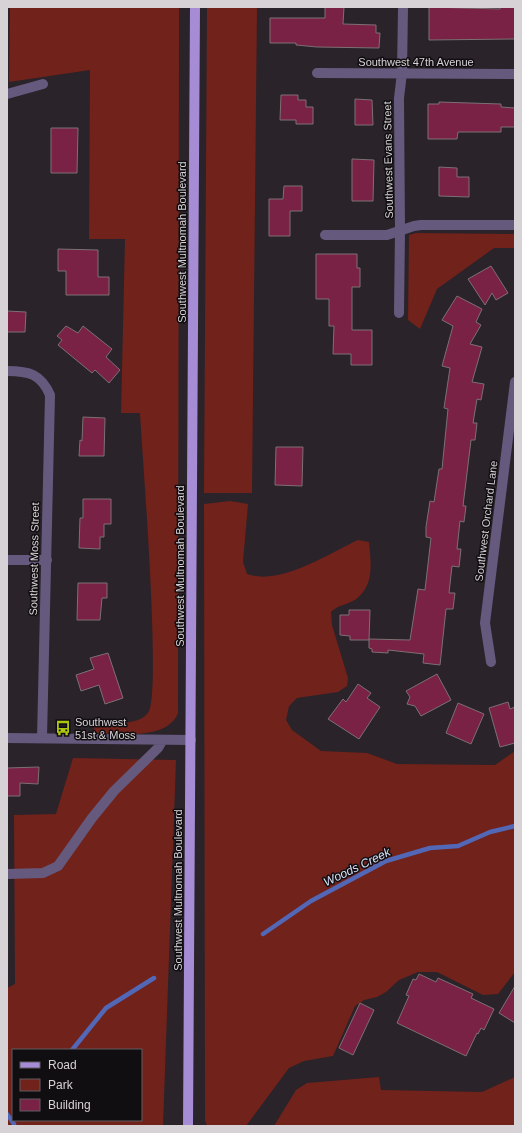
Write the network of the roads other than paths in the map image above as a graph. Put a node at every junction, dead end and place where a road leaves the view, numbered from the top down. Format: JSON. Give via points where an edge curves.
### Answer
{"nodes":[{"id":1,"x":195,"y":7,"type":"edge"},
{"id":2,"x":403,"y":7,"type":"edge"},
{"id":3,"x":318,"y":73,"type":"dead end"},
{"id":4,"x":402,"y":73,"type":"junction"},
{"id":5,"x":515,"y":74,"type":"edge"},
{"id":6,"x":43,"y":84,"type":"dead end"},
{"id":7,"x":7,"y":94,"type":"edge"},
{"id":8,"x":515,"y":225,"type":"edge"},
{"id":9,"x":400,"y":230,"type":"junction"},
{"id":10,"x":325,"y":235,"type":"dead end"},
{"id":11,"x":399,"y":313,"type":"dead end"},
{"id":12,"x":7,"y":371,"type":"edge"},
{"id":13,"x":515,"y":382,"type":"edge"},
{"id":14,"x":7,"y":560,"type":"edge"},
{"id":15,"x":46,"y":560,"type":"junction"},
{"id":16,"x":491,"y":662,"type":"dead end"},
{"id":17,"x":7,"y":738,"type":"edge"},
{"id":18,"x":42,"y":738,"type":"junction"},
{"id":19,"x":191,"y":740,"type":"junction"},
{"id":20,"x":162,"y":741,"type":"junction"},
{"id":21,"x":7,"y":874,"type":"edge"},
{"id":22,"x":188,"y":1126,"type":"edge"}],
"edges":[{"from":1,"to":19,"type":"main road","name":"Southwest Multnomah Boulevard"},
{"from":2,"to":4,"type":"street","name":"Southwest Evans Street"},
{"from":3,"to":4,"type":"street","name":"Southwest 47th Avenue"},
{"from":4,"to":5,"type":"street","name":"Southwest 47th Avenue"},
{"from":4,"to":9,"type":"street","name":"Southwest Evans Street","via":[[399,98]]},
{"from":6,"to":7,"type":"street"},
{"from":8,"to":9,"type":"street","via":[[421,225]]},
{"from":9,"to":10,"type":"street","via":[[387,235]]},
{"from":9,"to":11,"type":"street","name":"Southwest Evans Street"},
{"from":12,"to":15,"type":"street","name":"Southwest Moss Street","via":[[26,372],[43,381],[50,395]]},
{"from":13,"to":16,"type":"street","name":"Southwest Orchard Lane","via":[[485,623]]},
{"from":14,"to":15,"type":"street"},
{"from":15,"to":18,"type":"street","name":"Southwest Moss Street"},
{"from":17,"to":18,"type":"street"},
{"from":18,"to":20,"type":"street"},
{"from":19,"to":20,"type":"street"},
{"from":19,"to":22,"type":"main road","name":"Southwest Multnomah Boulevard"},
{"from":20,"to":21,"type":"street","via":[[92,818],[58,866],[43,873]]}]}
